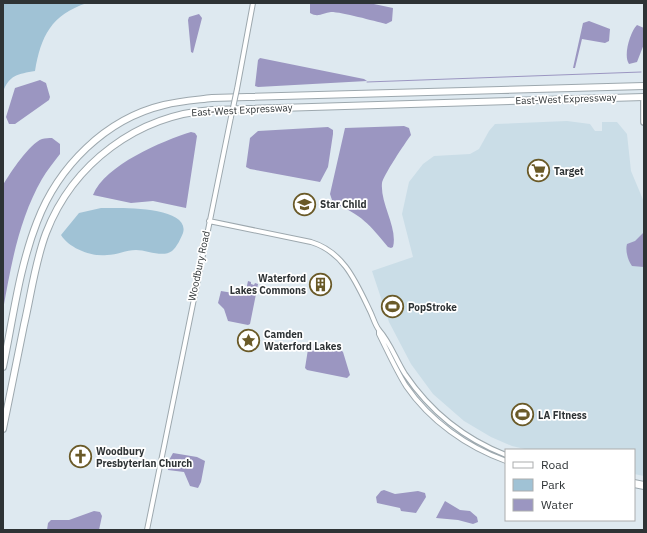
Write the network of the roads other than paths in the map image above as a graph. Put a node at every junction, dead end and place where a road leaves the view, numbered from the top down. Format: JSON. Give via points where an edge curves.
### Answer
{"nodes":[{"id":1,"x":253,"y":3,"type":"edge"},
{"id":2,"x":642,"y":86,"type":"edge"},
{"id":3,"x":642,"y":98,"type":"edge"},
{"id":4,"x":644,"y":122,"type":"edge"},
{"id":5,"x":209,"y":221,"type":"junction"},
{"id":6,"x":379,"y":330,"type":"junction"},
{"id":7,"x":3,"y":367,"type":"edge"},
{"id":8,"x":3,"y":429,"type":"edge"},
{"id":9,"x":505,"y":455,"type":"edge"},
{"id":10,"x":505,"y":461,"type":"edge"},
{"id":11,"x":147,"y":530,"type":"edge"}],
"edges":[{"from":1,"to":5,"type":"street","name":"Woodbury Road","bridge":true},
{"from":2,"to":7,"type":"highway","name":"East-West Expressway","via":[[212,98],[168,104],[146,111],[117,126],[91,144],[72,164],[43,207],[30,242]]},
{"from":3,"to":4,"type":"main road"},
{"from":3,"to":8,"type":"highway","name":"East-West Expressway","via":[[212,110],[174,116],[134,132],[106,151],[82,174],[65,195],[50,224],[38,261]]},
{"from":5,"to":6,"type":"street","via":[[301,239],[327,249],[348,268]]},
{"from":5,"to":11,"type":"street","name":"Woodbury Road"},
{"from":6,"to":9,"type":"street","via":[[408,379],[436,411],[467,436]]},
{"from":6,"to":10,"type":"street","via":[[404,383],[425,409],[464,441]]}]}
